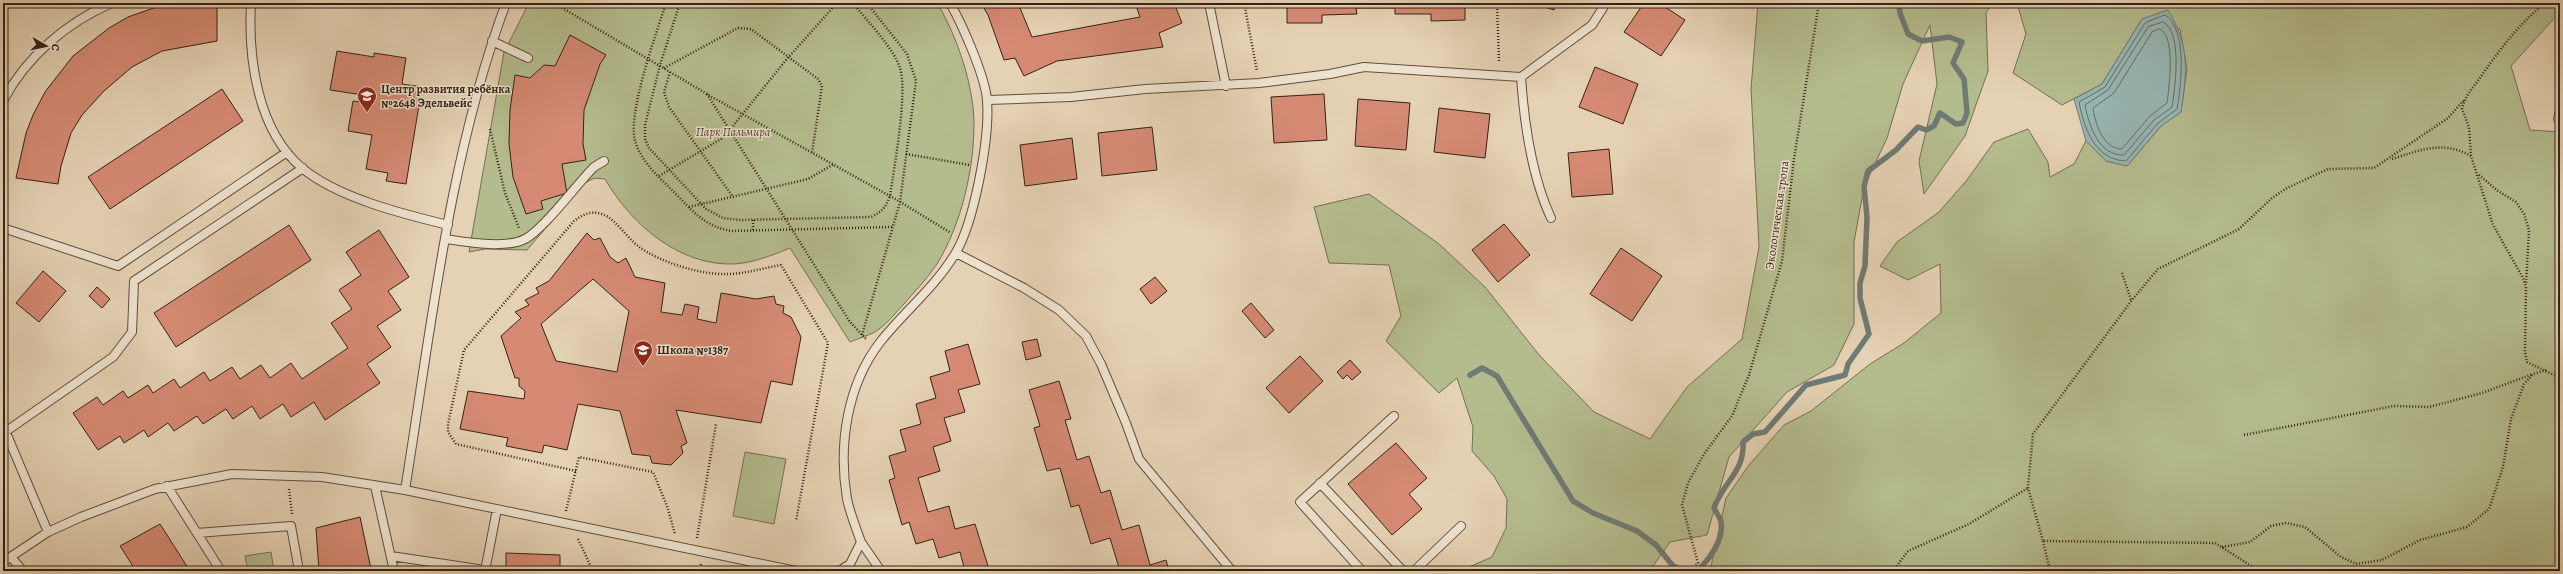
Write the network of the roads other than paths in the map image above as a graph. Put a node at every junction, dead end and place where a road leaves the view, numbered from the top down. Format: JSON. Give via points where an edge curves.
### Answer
{"nodes":[{"id":1,"x":112,"y":3,"type":"edge"},
{"id":2,"x":250,"y":3,"type":"edge"},
{"id":3,"x":506,"y":3,"type":"edge"},
{"id":4,"x":950,"y":3,"type":"edge"},
{"id":5,"x":1209,"y":3,"type":"edge"},
{"id":6,"x":1606,"y":3,"type":"edge"},
{"id":7,"x":492,"y":41,"type":"junction"},
{"id":8,"x":528,"y":58,"type":"dead end"},
{"id":9,"x":1522,"y":76,"type":"junction"},
{"id":10,"x":1226,"y":86,"type":"junction"},
{"id":11,"x":988,"y":100,"type":"junction"},
{"id":12,"x":3,"y":101,"type":"edge"},
{"id":13,"x":287,"y":152,"type":"junction"},
{"id":14,"x":604,"y":161,"type":"dead end"},
{"id":15,"x":303,"y":168,"type":"junction"},
{"id":16,"x":1550,"y":218,"type":"dead end"},
{"id":17,"x":448,"y":225,"type":"junction"},
{"id":18,"x":3,"y":228,"type":"edge"},
{"id":19,"x":446,"y":239,"type":"junction"},
{"id":20,"x":956,"y":253,"type":"junction"},
{"id":21,"x":1394,"y":416,"type":"dead end"},
{"id":22,"x":4,"y":429,"type":"edge"},
{"id":23,"x":1320,"y":483,"type":"junction"},
{"id":24,"x":167,"y":486,"type":"junction"},
{"id":25,"x":374,"y":486,"type":"junction"},
{"id":26,"x":405,"y":490,"type":"junction"},
{"id":27,"x":497,"y":509,"type":"junction"},
{"id":28,"x":1460,"y":526,"type":"dead end"},
{"id":29,"x":48,"y":532,"type":"junction"},
{"id":30,"x":197,"y":533,"type":"junction"},
{"id":31,"x":861,"y":542,"type":"junction"},
{"id":32,"x":391,"y":556,"type":"junction"},
{"id":33,"x":11,"y":557,"type":"junction"},
{"id":34,"x":3,"y":562,"type":"edge"},
{"id":35,"x":23,"y":571,"type":"edge"},
{"id":36,"x":221,"y":571,"type":"edge"},
{"id":37,"x":299,"y":571,"type":"edge"},
{"id":38,"x":394,"y":571,"type":"edge"},
{"id":39,"x":485,"y":571,"type":"edge"},
{"id":40,"x":796,"y":571,"type":"edge"},
{"id":41,"x":839,"y":571,"type":"edge"},
{"id":42,"x":881,"y":571,"type":"edge"},
{"id":43,"x":1232,"y":571,"type":"edge"},
{"id":44,"x":1362,"y":571,"type":"edge"},
{"id":45,"x":1404,"y":571,"type":"edge"},
{"id":46,"x":1414,"y":571,"type":"edge"}],
"edges":[{"from":1,"to":12,"type":"lane","via":[[94,10],[40,51],[10,86]]},
{"from":2,"to":13,"type":"lane","via":[[251,55],[256,84],[266,116]]},
{"from":3,"to":7,"type":"lane"},
{"from":4,"to":11,"type":"lane","via":[[972,53]]},
{"from":5,"to":10,"type":"lane"},
{"from":6,"to":9,"type":"lane","via":[[1592,25]]},
{"from":7,"to":8,"type":"lane"},
{"from":7,"to":17,"type":"lane","via":[[483,66]]},
{"from":9,"to":10,"type":"lane","via":[[1364,67],[1330,74]]},
{"from":9,"to":16,"type":"lane","via":[[1522,96],[1539,193]]},
{"from":10,"to":11,"type":"lane"},
{"from":11,"to":20,"type":"lane","via":[[987,129],[981,167]]},
{"from":13,"to":15,"type":"lane"},
{"from":13,"to":18,"type":"lane","via":[[118,266]]},
{"from":14,"to":19,"type":"lane","via":[[594,166],[543,223],[525,239],[509,244]]},
{"from":15,"to":17,"type":"lane","via":[[329,184],[375,204]]},
{"from":15,"to":22,"type":"lane","via":[[134,281],[132,332],[123,346],[113,357]]},
{"from":17,"to":19,"type":"lane"},
{"from":19,"to":26,"type":"lane"},
{"from":20,"to":31,"type":"lane","via":[[937,281],[875,349],[860,373],[853,394],[843,455],[847,499]]},
{"from":20,"to":43,"type":"lane","via":[[1053,306],[1086,336],[1101,364],[1139,459]]},
{"from":21,"to":23,"type":"lane"},
{"from":22,"to":29,"type":"lane"},
{"from":23,"to":44,"type":"lane","via":[[1300,502]]},
{"from":23,"to":45,"type":"lane"},
{"from":24,"to":25,"type":"lane","via":[[232,474],[322,477]]},
{"from":24,"to":29,"type":"lane"},
{"from":24,"to":30,"type":"lane"},
{"from":25,"to":26,"type":"lane"},
{"from":25,"to":32,"type":"lane"},
{"from":26,"to":27,"type":"lane"},
{"from":27,"to":39,"type":"lane"},
{"from":27,"to":40,"type":"lane"},
{"from":28,"to":46,"type":"lane"},
{"from":29,"to":33,"type":"lane"},
{"from":30,"to":36,"type":"lane"},
{"from":30,"to":37,"type":"lane","via":[[291,526]]},
{"from":31,"to":41,"type":"lane","via":[[850,564]]},
{"from":31,"to":42,"type":"lane"},
{"from":32,"to":38,"type":"lane"},
{"from":32,"to":39,"type":"lane"},
{"from":33,"to":34,"type":"lane"},
{"from":33,"to":35,"type":"lane"}]}
